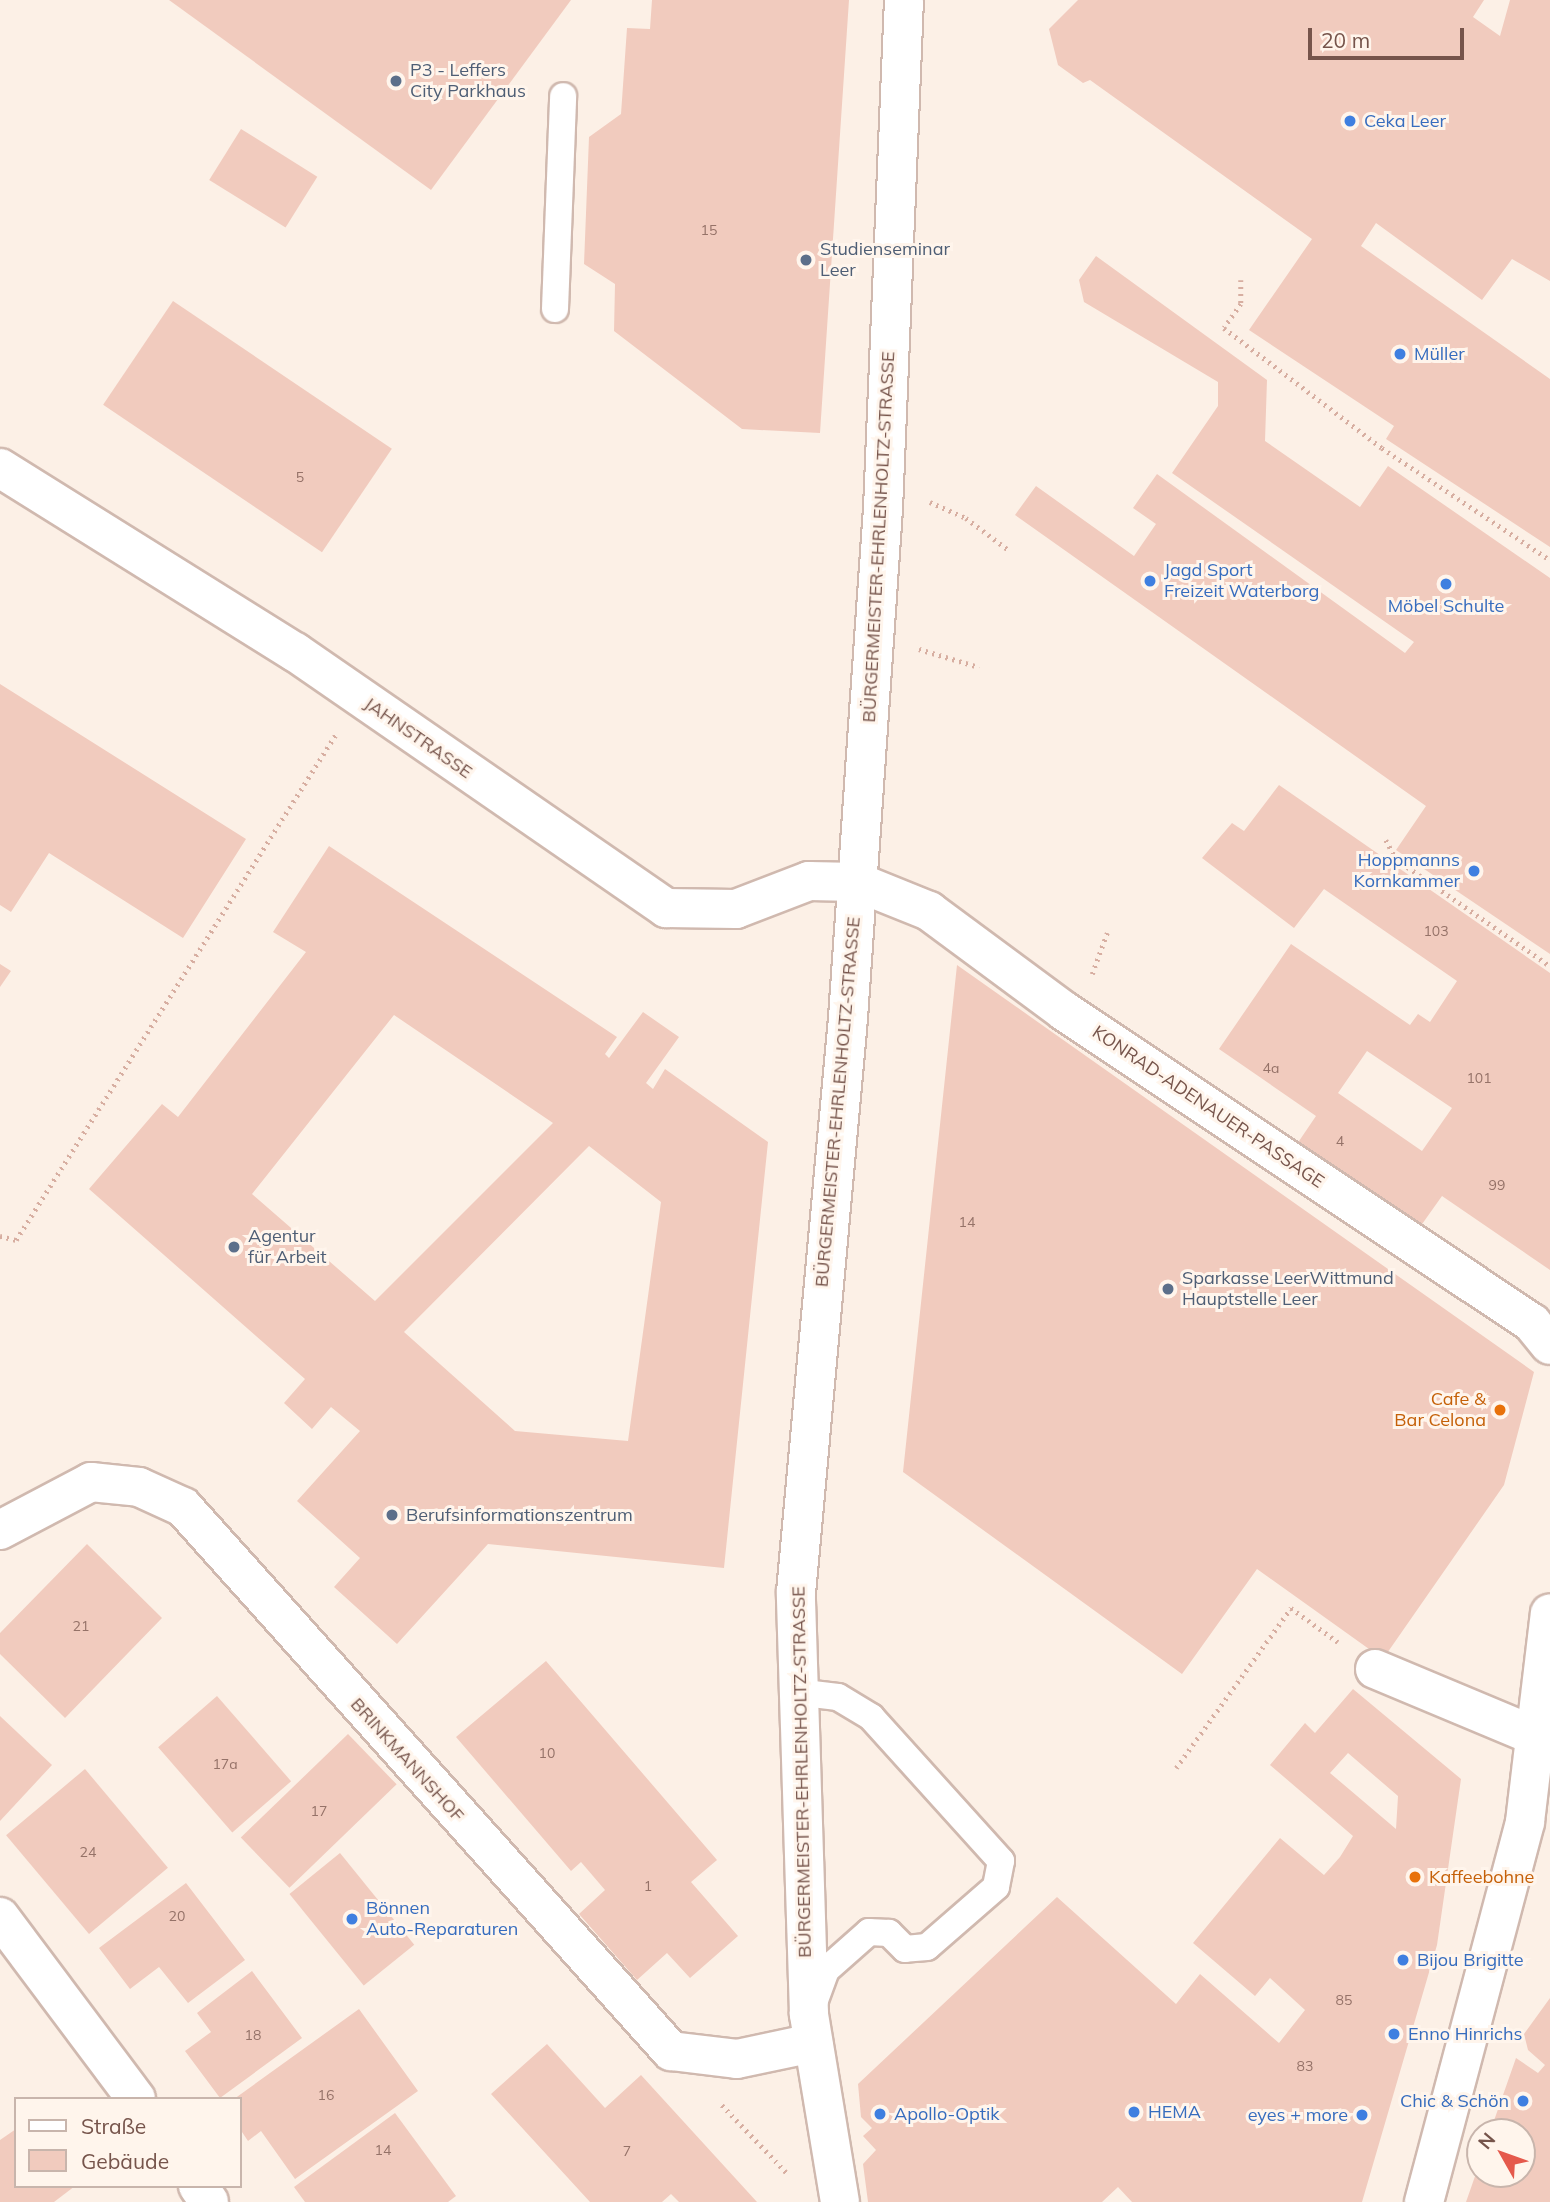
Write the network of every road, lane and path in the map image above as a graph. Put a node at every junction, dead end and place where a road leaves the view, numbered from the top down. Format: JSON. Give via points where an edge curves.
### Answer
{"nodes":[{"id":1,"x":904,"y":0,"type":"edge"},
{"id":2,"x":563,"y":96,"type":"dead end"},
{"id":3,"x":1241,"y":280,"type":"dead end"},
{"id":4,"x":555,"y":309,"type":"dead end"},
{"id":5,"x":0,"y":468,"type":"edge"},
{"id":6,"x":884,"y":494,"type":"junction"},
{"id":7,"x":1010,"y":551,"type":"dead end"},
{"id":8,"x":1550,"y":560,"type":"edge"},
{"id":9,"x":873,"y":644,"type":"junction"},
{"id":10,"x":979,"y":667,"type":"dead end"},
{"id":11,"x":359,"y":697,"type":"junction"},
{"id":12,"x":1386,"y":839,"type":"dead end"},
{"id":13,"x":857,"y":881,"type":"junction"},
{"id":14,"x":1550,"y":966,"type":"edge"},
{"id":15,"x":0,"y":1236,"type":"edge"},
{"id":16,"x":1550,"y":1345,"type":"edge"},
{"id":17,"x":0,"y":1530,"type":"edge"},
{"id":18,"x":1550,"y":1613,"type":"edge"},
{"id":19,"x":1375,"y":1669,"type":"joint"},
{"id":20,"x":796,"y":1692,"type":"junction"},
{"id":21,"x":1542,"y":1735,"type":"edge"},
{"id":22,"x":1176,"y":1768,"type":"dead end"},
{"id":23,"x":0,"y":1917,"type":"edge"},
{"id":24,"x":811,"y":2029,"type":"junction"},
{"id":25,"x":671,"y":2051,"type":"junction"},
{"id":26,"x":135,"y":2097,"type":"edge"},
{"id":27,"x":795,"y":2182,"type":"dead end"},
{"id":28,"x":840,"y":2202,"type":"edge"},
{"id":29,"x":1424,"y":2202,"type":"edge"}],
"edges":[{"from":1,"to":6,"type":"street","name":"BÜRGERMEISTER-EHRLENHOLTZ-STRASSE"},
{"from":2,"to":4,"type":"lane"},
{"from":3,"to":8,"type":"path","via":[[1241,304],[1224,328],[1382,448]]},
{"from":5,"to":11,"type":"street","name":"JAHNSTRASSE"},
{"from":6,"to":7,"type":"path","via":[[937,504]]},
{"from":6,"to":9,"type":"street","name":"BÜRGERMEISTER-EHRLENHOLTZ-STRASSE"},
{"from":9,"to":10,"type":"path","via":[[941,652],[959,665]]},
{"from":9,"to":13,"type":"street","name":"BÜRGERMEISTER-EHRLENHOLTZ-STRASSE"},
{"from":11,"to":13,"type":"street","name":"JAHNSTRASSE","via":[[666,908],[736,909],[809,881]]},
{"from":11,"to":15,"type":"path","via":[[16,1240]]},
{"from":12,"to":14,"type":"path","via":[[1396,859]]},
{"from":13,"to":16,"type":"street","name":"KONRAD-ADENAUER-PASSAGE","via":[[929,911],[1064,1011],[1532,1323]]},
{"from":13,"to":20,"type":"street","name":"BÜRGERMEISTER-EHRLENHOLTZ-STRASSE","via":[[799,1527]]},
{"from":17,"to":25,"type":"street","name":"BRINKMANNSHOF","via":[[91,1482],[139,1487],[183,1507]]},
{"from":18,"to":21,"type":"street"},
{"from":19,"to":21,"type":"street"},
{"from":19,"to":22,"type":"path","via":[[1291,1608]]},
{"from":20,"to":24,"type":"street","name":"BÜRGERMEISTER-EHRLENHOLTZ-STRASSE"},
{"from":20,"to":24,"type":"lane","via":[[838,1697],[871,1717],[1001,1861],[996,1887],[927,1947],[905,1949],[889,1933],[869,1932],[826,1970]]},
{"from":21,"to":29,"type":"street","via":[[1519,1847]]},
{"from":23,"to":26,"type":"street"},
{"from":24,"to":25,"type":"street","via":[[737,2059]]},
{"from":24,"to":28,"type":"street","name":"BÜRGERMEISTER-EHRLENHOLTZ-STRASSE"},
{"from":25,"to":27,"type":"path"}]}
